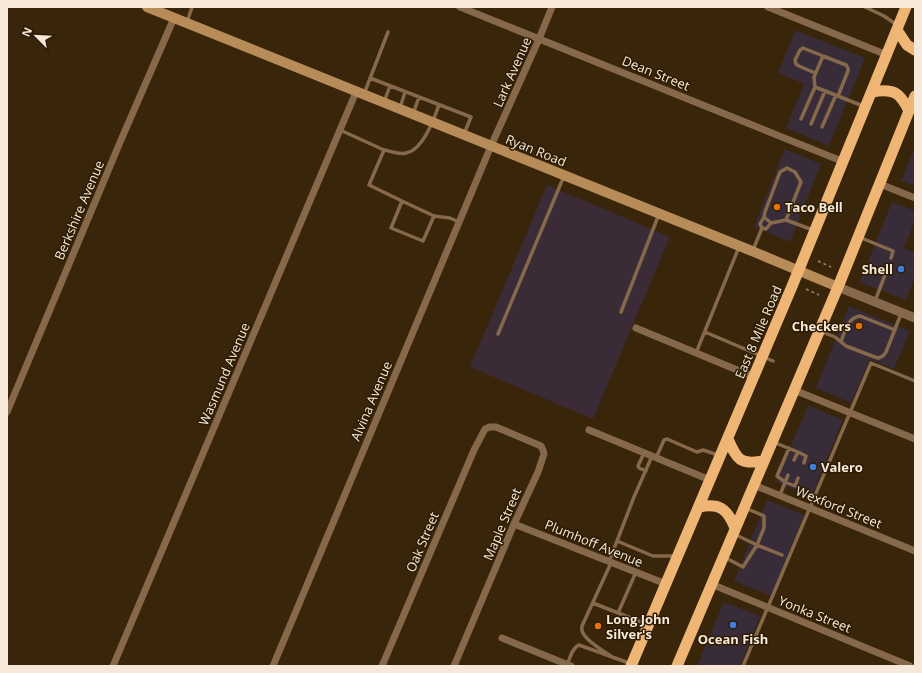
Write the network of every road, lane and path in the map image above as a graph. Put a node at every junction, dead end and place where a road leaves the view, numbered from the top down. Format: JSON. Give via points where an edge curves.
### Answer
{"nodes":[{"id":1,"x":147,"y":7,"type":"edge"},
{"id":2,"x":192,"y":7,"type":"edge"},
{"id":3,"x":460,"y":7,"type":"edge"},
{"id":4,"x":552,"y":7,"type":"edge"},
{"id":5,"x":768,"y":7,"type":"edge"},
{"id":6,"x":906,"y":7,"type":"edge"},
{"id":7,"x":868,"y":8,"type":"edge"},
{"id":8,"x":174,"y":18,"type":"junction"},
{"id":9,"x":186,"y":23,"type":"junction"},
{"id":10,"x":898,"y":28,"type":"junction"},
{"id":11,"x":388,"y":32,"type":"dead end"},
{"id":12,"x":539,"y":39,"type":"junction"},
{"id":13,"x":915,"y":50,"type":"edge"},
{"id":14,"x":887,"y":55,"type":"junction"},
{"id":15,"x":822,"y":56,"type":"junction"},
{"id":16,"x":816,"y":72,"type":"junction"},
{"id":17,"x":370,"y":78,"type":"junction"},
{"id":18,"x":390,"y":86,"type":"junction"},
{"id":19,"x":815,"y":87,"type":"junction"},
{"id":20,"x":825,"y":91,"type":"junction"},
{"id":21,"x":405,"y":92,"type":"junction"},
{"id":22,"x":872,"y":92,"type":"junction"},
{"id":23,"x":360,"y":93,"type":"junction"},
{"id":24,"x":837,"y":96,"type":"junction"},
{"id":25,"x":915,"y":96,"type":"edge"},
{"id":26,"x":419,"y":97,"type":"junction"},
{"id":27,"x":384,"y":103,"type":"junction"},
{"id":28,"x":440,"y":105,"type":"junction"},
{"id":29,"x":866,"y":107,"type":"junction"},
{"id":30,"x":399,"y":109,"type":"junction"},
{"id":31,"x":909,"y":111,"type":"junction"},
{"id":32,"x":413,"y":115,"type":"junction"},
{"id":33,"x":801,"y":119,"type":"dead end"},
{"id":34,"x":432,"y":122,"type":"junction"},
{"id":35,"x":811,"y":124,"type":"dead end"},
{"id":36,"x":822,"y":127,"type":"dead end"},
{"id":37,"x":340,"y":130,"type":"junction"},
{"id":38,"x":463,"y":135,"type":"junction"},
{"id":39,"x":491,"y":146,"type":"junction"},
{"id":40,"x":384,"y":150,"type":"junction"},
{"id":41,"x":844,"y":162,"type":"junction"},
{"id":42,"x":564,"y":175,"type":"junction"},
{"id":43,"x":880,"y":184,"type":"junction"},
{"id":44,"x":915,"y":198,"type":"edge"},
{"id":45,"x":402,"y":201,"type":"junction"},
{"id":46,"x":660,"y":214,"type":"junction"},
{"id":47,"x":434,"y":216,"type":"junction"},
{"id":48,"x":764,"y":217,"type":"junction"},
{"id":49,"x":786,"y":220,"type":"junction"},
{"id":50,"x":459,"y":222,"type":"junction"},
{"id":51,"x":771,"y":223,"type":"junction"},
{"id":52,"x":762,"y":228,"type":"junction"},
{"id":53,"x":816,"y":231,"type":"junction"},
{"id":54,"x":858,"y":236,"type":"junction"},
{"id":55,"x":740,"y":246,"type":"junction"},
{"id":56,"x":753,"y":251,"type":"junction"},
{"id":57,"x":891,"y":258,"type":"dead end"},
{"id":58,"x":818,"y":261,"type":"dead end"},
{"id":59,"x":830,"y":267,"type":"dead end"},
{"id":60,"x":799,"y":270,"type":"junction"},
{"id":61,"x":884,"y":275,"type":"dead end"},
{"id":62,"x":838,"y":287,"type":"junction"},
{"id":63,"x":806,"y":290,"type":"dead end"},
{"id":64,"x":819,"y":295,"type":"dead end"},
{"id":65,"x":875,"y":301,"type":"junction"},
{"id":66,"x":621,"y":312,"type":"dead end"},
{"id":67,"x":902,"y":312,"type":"junction"},
{"id":68,"x":915,"y":318,"type":"edge"},
{"id":69,"x":636,"y":328,"type":"dead end"},
{"id":70,"x":895,"y":330,"type":"junction"},
{"id":71,"x":819,"y":331,"type":"junction"},
{"id":72,"x":705,"y":332,"type":"junction"},
{"id":73,"x":498,"y":334,"type":"dead end"},
{"id":74,"x":841,"y":342,"type":"junction"},
{"id":75,"x":696,"y":353,"type":"junction"},
{"id":76,"x":768,"y":359,"type":"junction"},
{"id":77,"x":754,"y":377,"type":"junction"},
{"id":78,"x":915,"y":381,"type":"edge"},
{"id":79,"x":794,"y":390,"type":"junction"},
{"id":80,"x":7,"y":412,"type":"edge"},
{"id":81,"x":850,"y":412,"type":"junction"},
{"id":82,"x":485,"y":429,"type":"joint"},
{"id":83,"x":589,"y":430,"type":"dead end"},
{"id":84,"x":728,"y":439,"type":"junction"},
{"id":85,"x":915,"y":439,"type":"edge"},
{"id":86,"x":772,"y":442,"type":"junction"},
{"id":87,"x":789,"y":448,"type":"junction"},
{"id":88,"x":798,"y":452,"type":"junction"},
{"id":89,"x":644,"y":453,"type":"junction"},
{"id":90,"x":720,"y":456,"type":"junction"},
{"id":91,"x":654,"y":457,"type":"junction"},
{"id":92,"x":794,"y":460,"type":"dead end"},
{"id":93,"x":764,"y":461,"type":"junction"},
{"id":94,"x":804,"y":464,"type":"dead end"},
{"id":95,"x":646,"y":471,"type":"junction"},
{"id":96,"x":788,"y":475,"type":"dead end"},
{"id":97,"x":798,"y":478,"type":"dead end"},
{"id":98,"x":710,"y":480,"type":"junction"},
{"id":99,"x":785,"y":482,"type":"junction"},
{"id":100,"x":754,"y":485,"type":"junction"},
{"id":101,"x":780,"y":495,"type":"junction"},
{"id":102,"x":698,"y":507,"type":"junction"},
{"id":103,"x":744,"y":507,"type":"junction"},
{"id":104,"x":810,"y":508,"type":"junction"},
{"id":105,"x":514,"y":524,"type":"junction"},
{"id":106,"x":734,"y":531,"type":"junction"},
{"id":107,"x":617,"y":541,"type":"junction"},
{"id":108,"x":757,"y":545,"type":"junction"},
{"id":109,"x":915,"y":551,"type":"edge"},
{"id":110,"x":782,"y":555,"type":"dead end"},
{"id":111,"x":678,"y":556,"type":"junction"},
{"id":112,"x":723,"y":557,"type":"junction"},
{"id":113,"x":610,"y":562,"type":"junction"},
{"id":114,"x":636,"y":572,"type":"junction"},
{"id":115,"x":666,"y":584,"type":"junction"},
{"id":116,"x":711,"y":584,"type":"junction"},
{"id":117,"x":593,"y":603,"type":"junction"},
{"id":118,"x":768,"y":607,"type":"junction"},
{"id":119,"x":618,"y":613,"type":"junction"},
{"id":120,"x":648,"y":625,"type":"junction"},
{"id":121,"x":502,"y":638,"type":"dead end"},
{"id":122,"x":614,"y":658,"type":"junction"},
{"id":123,"x":566,"y":665,"type":"edge"},
{"id":124,"x":631,"y":665,"type":"edge"},
{"id":125,"x":113,"y":666,"type":"edge"},
{"id":126,"x":273,"y":666,"type":"edge"},
{"id":127,"x":382,"y":666,"type":"edge"},
{"id":128,"x":454,"y":666,"type":"edge"},
{"id":129,"x":676,"y":666,"type":"edge"},
{"id":130,"x":743,"y":666,"type":"edge"},
{"id":131,"x":910,"y":666,"type":"edge"}],
"edges":[{"from":1,"to":8,"type":"main road","name":"Ryan Road"},
{"from":2,"to":9,"type":"lane"},
{"from":3,"to":12,"type":"street","name":"Dean Street"},
{"from":4,"to":12,"type":"street","name":"Lark Avenue"},
{"from":5,"to":14,"type":"street"},
{"from":6,"to":10,"type":"highway","name":"East 8 Mile Road"},
{"from":7,"to":10,"type":"lane","via":[[884,16]]},
{"from":8,"to":9,"type":"main road","name":"Ryan Road"},
{"from":8,"to":80,"type":"street","name":"Berkshire Avenue"},
{"from":9,"to":23,"type":"main road","name":"Ryan Road"},
{"from":10,"to":13,"type":"highway","via":[[907,45]]},
{"from":10,"to":14,"type":"highway","name":"East 8 Mile Road"},
{"from":11,"to":17,"type":"lane"},
{"from":12,"to":39,"type":"street","name":"Lark Avenue"},
{"from":12,"to":41,"type":"street","name":"Dean Street"},
{"from":14,"to":22,"type":"highway","name":"East 8 Mile Road"},
{"from":15,"to":16,"type":"lane"},
{"from":15,"to":16,"type":"lane","via":[[803,48],[795,60],[799,66]]},
{"from":15,"to":24,"type":"lane","via":[[848,68]]},
{"from":16,"to":19,"type":"lane"},
{"from":17,"to":18,"type":"lane"},
{"from":17,"to":23,"type":"lane"},
{"from":18,"to":21,"type":"lane"},
{"from":18,"to":27,"type":"lane"},
{"from":19,"to":20,"type":"lane"},
{"from":19,"to":33,"type":"lane"},
{"from":20,"to":24,"type":"lane"},
{"from":20,"to":35,"type":"lane"},
{"from":21,"to":26,"type":"lane"},
{"from":21,"to":30,"type":"lane"},
{"from":22,"to":29,"type":"highway","name":"East 8 Mile Road"},
{"from":22,"to":31,"type":"highway","via":[[887,90],[896,94],[905,102]]},
{"from":23,"to":27,"type":"main road","name":"Ryan Road"},
{"from":23,"to":37,"type":"street","name":"Wasmund Avenue"},
{"from":24,"to":29,"type":"lane"},
{"from":24,"to":36,"type":"lane"},
{"from":25,"to":31,"type":"highway"},
{"from":26,"to":28,"type":"lane"},
{"from":26,"to":32,"type":"lane"},
{"from":27,"to":30,"type":"main road","name":"Ryan Road"},
{"from":28,"to":34,"type":"lane"},
{"from":28,"to":38,"type":"lane","via":[[471,117]]},
{"from":29,"to":41,"type":"highway","name":"East 8 Mile Road"},
{"from":30,"to":32,"type":"main road","name":"Ryan Road"},
{"from":31,"to":43,"type":"highway"},
{"from":32,"to":34,"type":"main road","name":"Ryan Road"},
{"from":34,"to":38,"type":"main road","name":"Ryan Road"},
{"from":34,"to":40,"type":"lane","via":[[414,150],[400,154]]},
{"from":37,"to":40,"type":"lane"},
{"from":37,"to":125,"type":"street","name":"Wasmund Avenue"},
{"from":38,"to":39,"type":"main road","name":"Ryan Road"},
{"from":39,"to":42,"type":"main road","name":"Ryan Road"},
{"from":39,"to":50,"type":"street","name":"Alvina Avenue"},
{"from":40,"to":45,"type":"lane","via":[[369,185]]},
{"from":41,"to":53,"type":"highway","name":"East 8 Mile Road"},
{"from":42,"to":46,"type":"main road","name":"Ryan Road"},
{"from":42,"to":73,"type":"lane"},
{"from":43,"to":44,"type":"street"},
{"from":43,"to":54,"type":"highway"},
{"from":45,"to":47,"type":"lane"},
{"from":45,"to":47,"type":"lane","via":[[391,228],[423,241]]},
{"from":46,"to":55,"type":"main road","name":"Ryan Road"},
{"from":46,"to":66,"type":"lane"},
{"from":47,"to":50,"type":"lane"},
{"from":48,"to":49,"type":"lane","via":[[780,172],[787,168],[795,172],[801,182]]},
{"from":48,"to":51,"type":"lane"},
{"from":48,"to":52,"type":"lane","via":[[760,224]]},
{"from":49,"to":51,"type":"lane"},
{"from":49,"to":53,"type":"lane"},
{"from":50,"to":126,"type":"street","name":"Alvina Avenue"},
{"from":51,"to":52,"type":"lane","via":[[766,229]]},
{"from":52,"to":56,"type":"lane"},
{"from":53,"to":60,"type":"highway","name":"East 8 Mile Road"},
{"from":54,"to":57,"type":"lane","via":[[893,251]]},
{"from":54,"to":62,"type":"highway"},
{"from":55,"to":56,"type":"main road","name":"Ryan Road"},
{"from":55,"to":72,"type":"lane"},
{"from":56,"to":60,"type":"main road","name":"Ryan Road"},
{"from":58,"to":59,"type":"path"},
{"from":60,"to":62,"type":"main road","name":"Ryan Road"},
{"from":60,"to":76,"type":"highway","name":"East 8 Mile Road"},
{"from":61,"to":65,"type":"lane"},
{"from":62,"to":65,"type":"street","name":"Ryan Road"},
{"from":62,"to":71,"type":"highway"},
{"from":63,"to":64,"type":"path"},
{"from":65,"to":67,"type":"street","name":"Ryan Road"},
{"from":67,"to":68,"type":"street","name":"Ryan Road"},
{"from":67,"to":70,"type":"lane"},
{"from":69,"to":75,"type":"street"},
{"from":70,"to":74,"type":"lane","via":[[856,316],[848,323]]},
{"from":70,"to":74,"type":"lane","via":[[884,355],[878,358]]},
{"from":71,"to":74,"type":"lane"},
{"from":71,"to":79,"type":"highway"},
{"from":72,"to":75,"type":"lane"},
{"from":72,"to":76,"type":"lane"},
{"from":75,"to":77,"type":"street"},
{"from":76,"to":77,"type":"highway","name":"East 8 Mile Road"},
{"from":77,"to":84,"type":"highway","name":"East 8 Mile Road"},
{"from":78,"to":81,"type":"lane","via":[[871,363]]},
{"from":79,"to":81,"type":"street"},
{"from":79,"to":86,"type":"highway"},
{"from":81,"to":85,"type":"street"},
{"from":81,"to":104,"type":"lane"},
{"from":82,"to":105,"type":"street","name":"Maple Street","via":[[496,427],[541,446],[543,450],[538,472]]},
{"from":82,"to":127,"type":"street","name":"Oak Street"},
{"from":83,"to":89,"type":"street"},
{"from":84,"to":90,"type":"highway","name":"East 8 Mile Road"},
{"from":84,"to":93,"type":"highway","via":[[736,456],[744,462]]},
{"from":86,"to":87,"type":"lane"},
{"from":86,"to":93,"type":"highway"},
{"from":87,"to":88,"type":"lane"},
{"from":87,"to":99,"type":"lane","via":[[777,476]]},
{"from":88,"to":92,"type":"lane"},
{"from":88,"to":94,"type":"lane","via":[[806,456]]},
{"from":89,"to":91,"type":"street"},
{"from":89,"to":95,"type":"lane","via":[[638,466]]},
{"from":90,"to":91,"type":"lane","via":[[704,450],[697,452],[667,439]]},
{"from":90,"to":98,"type":"highway","name":"East 8 Mile Road"},
{"from":91,"to":95,"type":"lane"},
{"from":91,"to":98,"type":"street"},
{"from":93,"to":100,"type":"highway"},
{"from":95,"to":107,"type":"lane"},
{"from":96,"to":99,"type":"lane"},
{"from":97,"to":99,"type":"lane","via":[[795,486]]},
{"from":98,"to":102,"type":"highway","name":"East 8 Mile Road"},
{"from":99,"to":101,"type":"lane"},
{"from":100,"to":101,"type":"street","name":"Wexford Street"},
{"from":100,"to":103,"type":"highway"},
{"from":101,"to":104,"type":"street","name":"Wexford Street"},
{"from":102,"to":106,"type":"highway","via":[[714,505],[723,509],[732,519]]},
{"from":102,"to":111,"type":"highway","name":"East 8 Mile Road"},
{"from":103,"to":106,"type":"highway"},
{"from":103,"to":108,"type":"lane","via":[[764,516],[764,528]]},
{"from":104,"to":109,"type":"street","name":"Wexford Street"},
{"from":104,"to":118,"type":"lane"},
{"from":105,"to":113,"type":"street","name":"Plumhoff Avenue"},
{"from":105,"to":128,"type":"street","name":"Maple Street"},
{"from":106,"to":108,"type":"lane"},
{"from":106,"to":112,"type":"highway"},
{"from":107,"to":111,"type":"lane","via":[[653,556]]},
{"from":107,"to":113,"type":"lane"},
{"from":108,"to":110,"type":"lane"},
{"from":108,"to":112,"type":"lane","via":[[743,567]]},
{"from":111,"to":115,"type":"highway","name":"East 8 Mile Road"},
{"from":112,"to":116,"type":"highway"},
{"from":113,"to":114,"type":"street","name":"Plumhoff Avenue"},
{"from":113,"to":117,"type":"lane"},
{"from":114,"to":115,"type":"street","name":"Plumhoff Avenue"},
{"from":114,"to":119,"type":"lane"},
{"from":115,"to":120,"type":"highway","name":"East 8 Mile Road"},
{"from":116,"to":118,"type":"street","name":"Yonka Street"},
{"from":116,"to":129,"type":"highway"},
{"from":117,"to":119,"type":"lane"},
{"from":117,"to":122,"type":"lane","via":[[582,626],[583,633],[587,639]]},
{"from":118,"to":130,"type":"lane"},
{"from":118,"to":131,"type":"street","name":"Yonka Street"},
{"from":119,"to":120,"type":"lane"},
{"from":120,"to":124,"type":"highway","name":"East 8 Mile Road"},
{"from":121,"to":123,"type":"street"},
{"from":122,"to":123,"type":"lane","via":[[579,645],[574,648]]},
{"from":122,"to":124,"type":"lane"}]}
